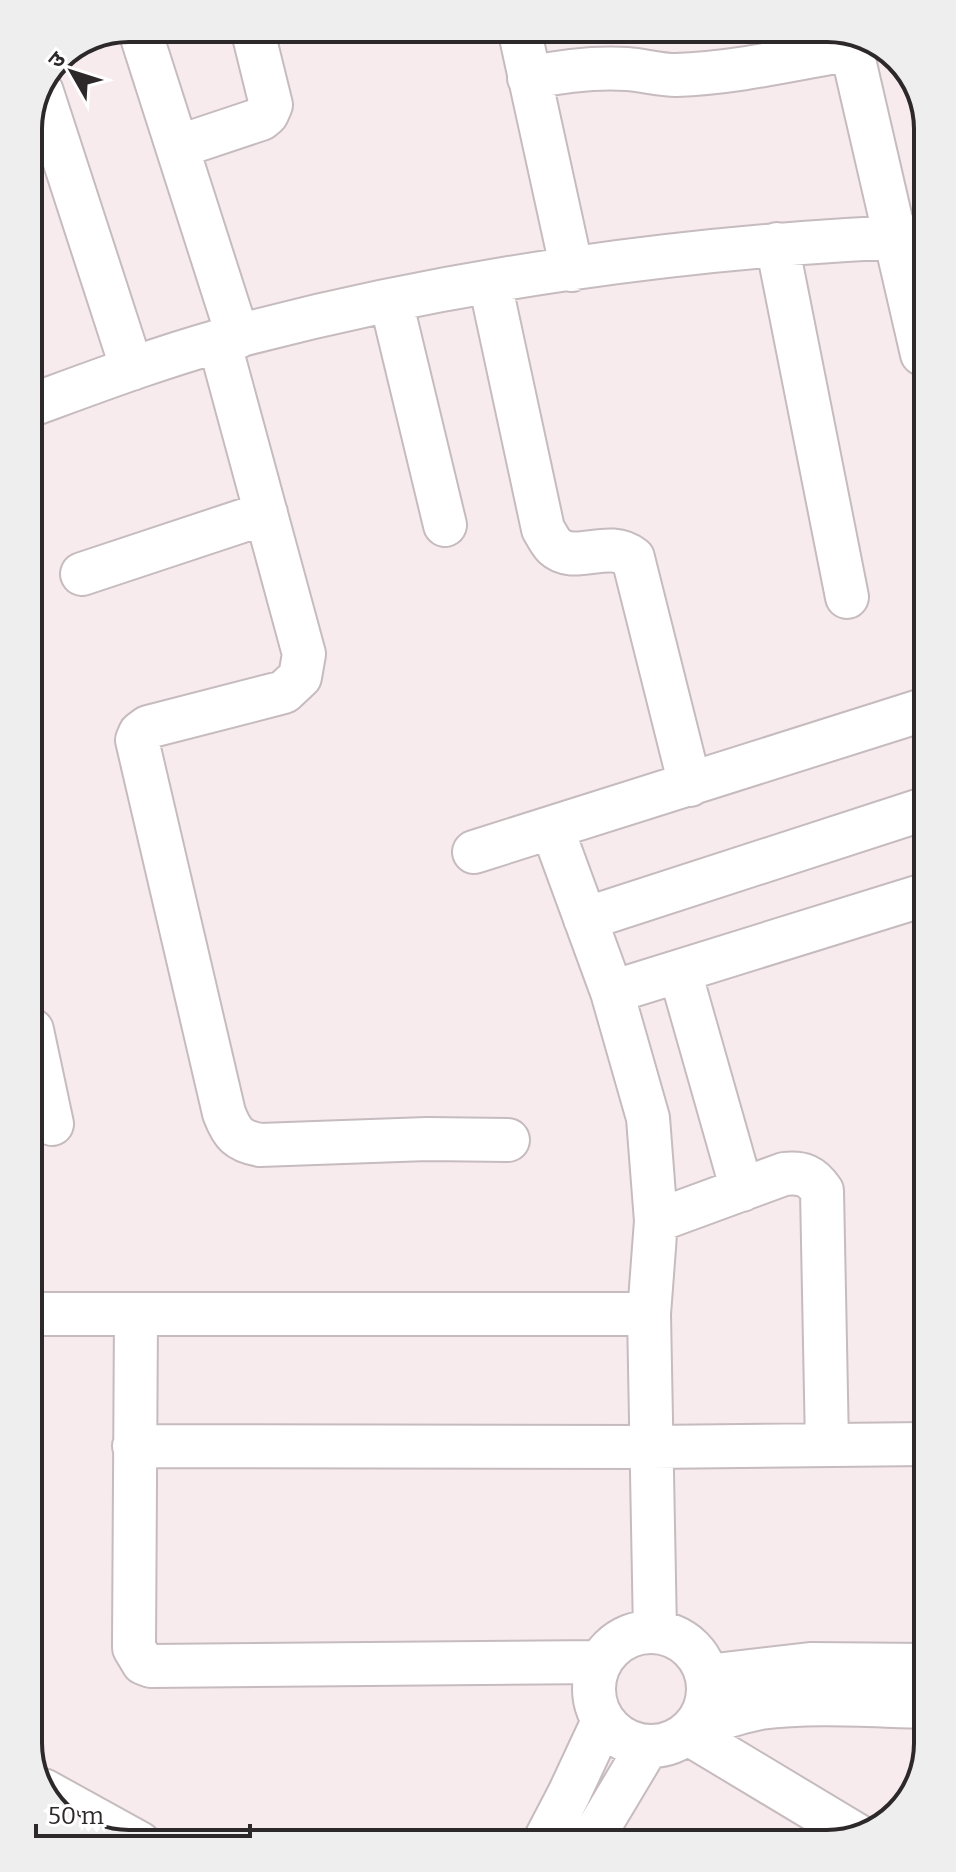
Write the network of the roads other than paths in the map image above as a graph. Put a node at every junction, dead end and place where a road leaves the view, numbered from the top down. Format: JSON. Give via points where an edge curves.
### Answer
{"nodes":[{"id":1,"x":143,"y":42,"type":"edge"},
{"id":2,"x":255,"y":42,"type":"edge"},
{"id":3,"x":522,"y":42,"type":"edge"},
{"id":4,"x":840,"y":43,"type":"edge"},
{"id":5,"x":852,"y":46,"type":"edge"},
{"id":6,"x":529,"y":78,"type":"junction"},
{"id":7,"x":46,"y":104,"type":"edge"},
{"id":8,"x":177,"y":147,"type":"junction"},
{"id":9,"x":909,"y":237,"type":"edge"},
{"id":10,"x":777,"y":244,"type":"junction"},
{"id":11,"x":572,"y":270,"type":"junction"},
{"id":12,"x":914,"y":282,"type":"edge"},
{"id":13,"x":490,"y":283,"type":"junction"},
{"id":14,"x":391,"y":301,"type":"junction"},
{"id":15,"x":228,"y":339,"type":"junction"},
{"id":16,"x":132,"y":369,"type":"junction"},
{"id":17,"x":42,"y":392,"type":"edge"},
{"id":18,"x":266,"y":513,"type":"junction"},
{"id":19,"x":445,"y":525,"type":"dead end"},
{"id":20,"x":82,"y":574,"type":"dead end"},
{"id":21,"x":847,"y":597,"type":"dead end"},
{"id":22,"x":914,"y":713,"type":"edge"},
{"id":23,"x":690,"y":785,"type":"junction"},
{"id":24,"x":914,"y":812,"type":"edge"},
{"id":25,"x":552,"y":828,"type":"junction"},
{"id":26,"x":474,"y":852,"type":"dead end"},
{"id":27,"x":914,"y":898,"type":"edge"},
{"id":28,"x":585,"y":919,"type":"junction"},
{"id":29,"x":680,"y":972,"type":"junction"},
{"id":30,"x":612,"y":992,"type":"junction"},
{"id":31,"x":42,"y":1077,"type":"edge"},
{"id":32,"x":52,"y":1124,"type":"dead end"},
{"id":33,"x":508,"y":1140,"type":"dead end"},
{"id":34,"x":742,"y":1190,"type":"junction"},
{"id":35,"x":656,"y":1221,"type":"junction"},
{"id":36,"x":42,"y":1314,"type":"edge"},
{"id":37,"x":136,"y":1314,"type":"junction"},
{"id":38,"x":649,"y":1314,"type":"junction"},
{"id":39,"x":914,"y":1444,"type":"edge"},
{"id":40,"x":827,"y":1445,"type":"junction"},
{"id":41,"x":134,"y":1446,"type":"junction"},
{"id":42,"x":651,"y":1447,"type":"junction"},
{"id":43,"x":655,"y":1632,"type":"junction"},
{"id":44,"x":601,"y":1662,"type":"junction"},
{"id":45,"x":914,"y":1665,"type":"edge"},
{"id":46,"x":707,"y":1676,"type":"junction"},
{"id":47,"x":914,"y":1707,"type":"edge"},
{"id":48,"x":603,"y":1721,"type":"junction"},
{"id":49,"x":691,"y":1730,"type":"junction"},
{"id":50,"x":647,"y":1747,"type":"junction"},
{"id":51,"x":72,"y":1808,"type":"edge"},
{"id":52,"x":99,"y":1824,"type":"edge"},
{"id":53,"x":845,"y":1828,"type":"edge"},
{"id":54,"x":550,"y":1830,"type":"edge"},
{"id":55,"x":597,"y":1830,"type":"edge"}],
"edges":[{"from":1,"to":8,"type":"street"},
{"from":2,"to":8,"type":"street","via":[[271,105],[267,114]]},
{"from":3,"to":6,"type":"street"},
{"from":4,"to":6,"type":"street","via":[[717,72],[672,75],[595,68]]},
{"from":5,"to":9,"type":"street"},
{"from":6,"to":11,"type":"street"},
{"from":7,"to":16,"type":"street"},
{"from":8,"to":15,"type":"street"},
{"from":9,"to":10,"type":"street"},
{"from":9,"to":12,"type":"street"},
{"from":10,"to":11,"type":"street"},
{"from":10,"to":21,"type":"street"},
{"from":11,"to":13,"type":"street"},
{"from":13,"to":14,"type":"street"},
{"from":13,"to":23,"type":"street","via":[[543,529],[554,546],[566,552],[615,549],[633,558]]},
{"from":14,"to":15,"type":"street"},
{"from":14,"to":19,"type":"street"},
{"from":15,"to":16,"type":"street"},
{"from":15,"to":18,"type":"street"},
{"from":16,"to":17,"type":"street"},
{"from":18,"to":20,"type":"street"},
{"from":18,"to":33,"type":"street","via":[[304,654],[300,677],[284,692],[148,727],[137,740],[230,1130],[242,1142],[260,1145]]},
{"from":22,"to":23,"type":"street"},
{"from":23,"to":25,"type":"street"},
{"from":24,"to":28,"type":"street"},
{"from":25,"to":26,"type":"street"},
{"from":25,"to":28,"type":"street"},
{"from":27,"to":29,"type":"street"},
{"from":28,"to":30,"type":"street"},
{"from":29,"to":30,"type":"street"},
{"from":29,"to":34,"type":"street"},
{"from":30,"to":35,"type":"street","via":[[648,1118]]},
{"from":31,"to":32,"type":"street"},
{"from":34,"to":35,"type":"street"},
{"from":34,"to":40,"type":"street","via":[[800,1172],[822,1191]]},
{"from":35,"to":38,"type":"street"},
{"from":36,"to":37,"type":"street"},
{"from":37,"to":38,"type":"street"},
{"from":37,"to":41,"type":"street"},
{"from":38,"to":42,"type":"street"},
{"from":39,"to":40,"type":"street"},
{"from":40,"to":42,"type":"street"},
{"from":41,"to":42,"type":"street"},
{"from":41,"to":44,"type":"street","via":[[134,1648],[143,1663]]},
{"from":42,"to":43,"type":"street"},
{"from":43,"to":44,"type":"street","via":[[620,1641]]},
{"from":43,"to":46,"type":"street","via":[[689,1645]]},
{"from":44,"to":48,"type":"street","via":[[593,1687]]},
{"from":45,"to":46,"type":"street","via":[[810,1664]]},
{"from":46,"to":49,"type":"street","via":[[704,1712]]},
{"from":47,"to":49,"type":"street","via":[[761,1708]]},
{"from":48,"to":50,"type":"street","via":[[629,1743]]},
{"from":48,"to":54,"type":"street"},
{"from":49,"to":50,"type":"street","via":[[665,1745]]},
{"from":49,"to":53,"type":"street"},
{"from":50,"to":55,"type":"street"},
{"from":51,"to":52,"type":"main road"}]}
